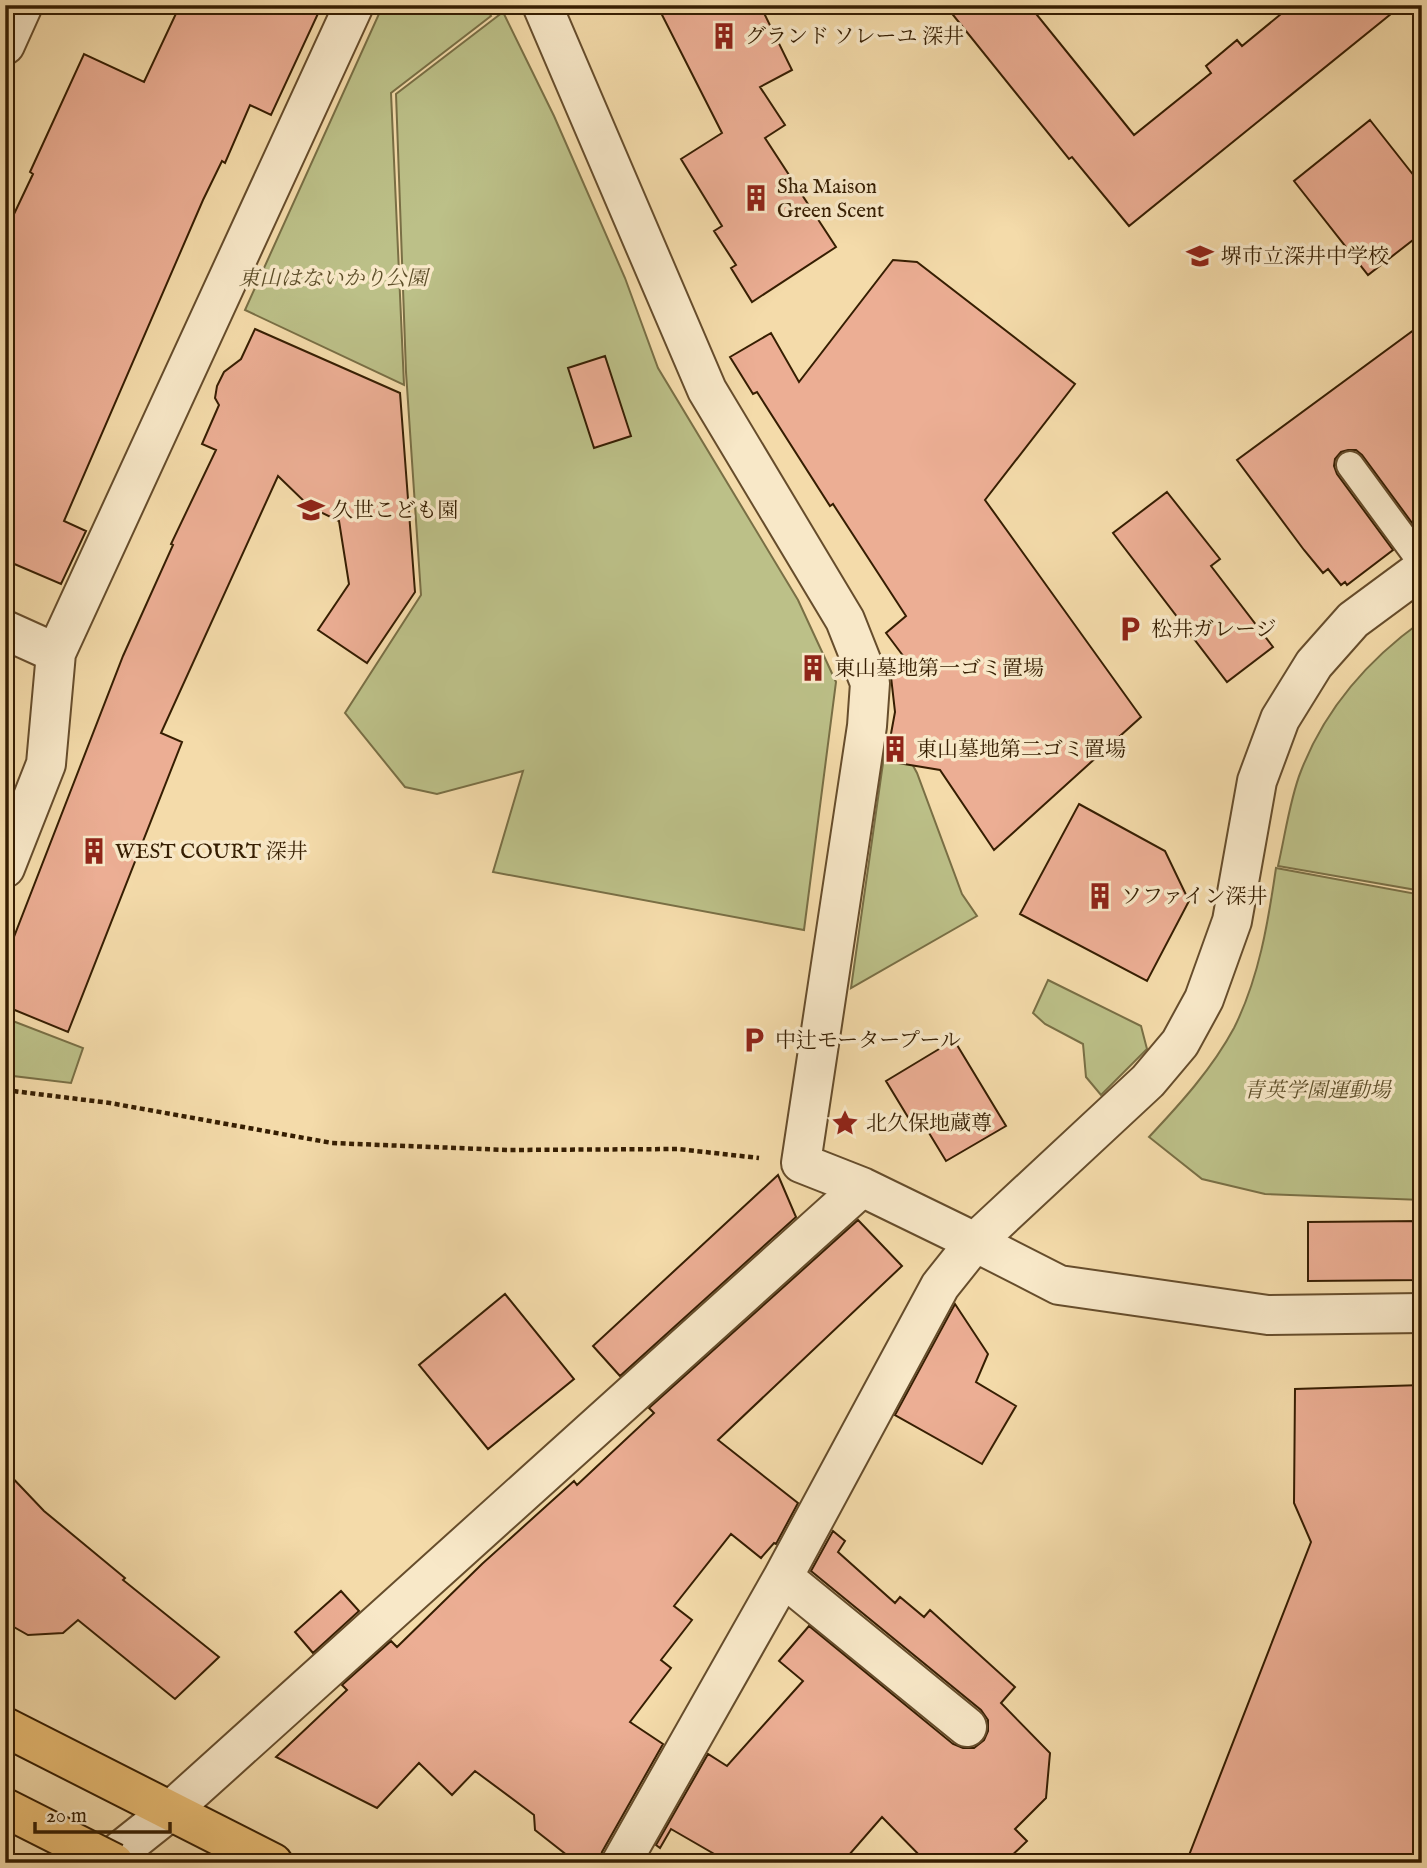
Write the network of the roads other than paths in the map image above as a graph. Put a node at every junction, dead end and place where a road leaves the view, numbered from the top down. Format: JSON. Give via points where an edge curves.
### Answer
{"nodes":[{"id":1,"x":23,"y":5,"type":"edge"},
{"id":2,"x":354,"y":5,"type":"edge"},
{"id":3,"x":542,"y":5,"type":"edge"},
{"id":4,"x":5,"y":45,"type":"edge"},
{"id":5,"x":1350,"y":465,"type":"dead end"},
{"id":6,"x":1422,"y":563,"type":"edge"},
{"id":7,"x":1422,"y":569,"type":"edge"},
{"id":8,"x":5,"y":630,"type":"edge"},
{"id":9,"x":56,"y":653,"type":"junction"},
{"id":10,"x":6,"y":866,"type":"edge"},
{"id":11,"x":862,"y":1187,"type":"junction"},
{"id":12,"x":975,"y":1242,"type":"junction"},
{"id":13,"x":1422,"y":1313,"type":"edge"},
{"id":14,"x":783,"y":1577,"type":"junction"},
{"id":15,"x":5,"y":1727,"type":"edge"},
{"id":16,"x":967,"y":1727,"type":"dead end"},
{"id":17,"x":5,"y":1808,"type":"edge"},
{"id":18,"x":169,"y":1812,"type":"junction"},
{"id":19,"x":105,"y":1863,"type":"edge"},
{"id":20,"x":114,"y":1863,"type":"edge"},
{"id":21,"x":272,"y":1863,"type":"edge"},
{"id":22,"x":621,"y":1863,"type":"edge"}],
"edges":[{"from":1,"to":4,"type":"street"},
{"from":2,"to":9,"type":"street"},
{"from":3,"to":11,"type":"street","via":[[707,390],[845,620],[870,683],[801,1163]]},
{"from":5,"to":6,"type":"lane"},
{"from":7,"to":12,"type":"street","via":[[1353,620],[1314,664],[1280,719],[1257,781],[1232,921],[1204,999],[1180,1043],[1148,1081]]},
{"from":8,"to":9,"type":"street"},
{"from":9,"to":10,"type":"street","via":[[46,764]]},
{"from":11,"to":12,"type":"street"},
{"from":11,"to":18,"type":"street"},
{"from":12,"to":13,"type":"street","via":[[1059,1286],[1268,1315]]},
{"from":12,"to":14,"type":"street","via":[[940,1286]]},
{"from":14,"to":16,"type":"street"},
{"from":14,"to":22,"type":"street"},
{"from":15,"to":18,"type":"main road"},
{"from":17,"to":20,"type":"main road","bridge":true},
{"from":18,"to":19,"type":"street"},
{"from":18,"to":21,"type":"main road"}]}
